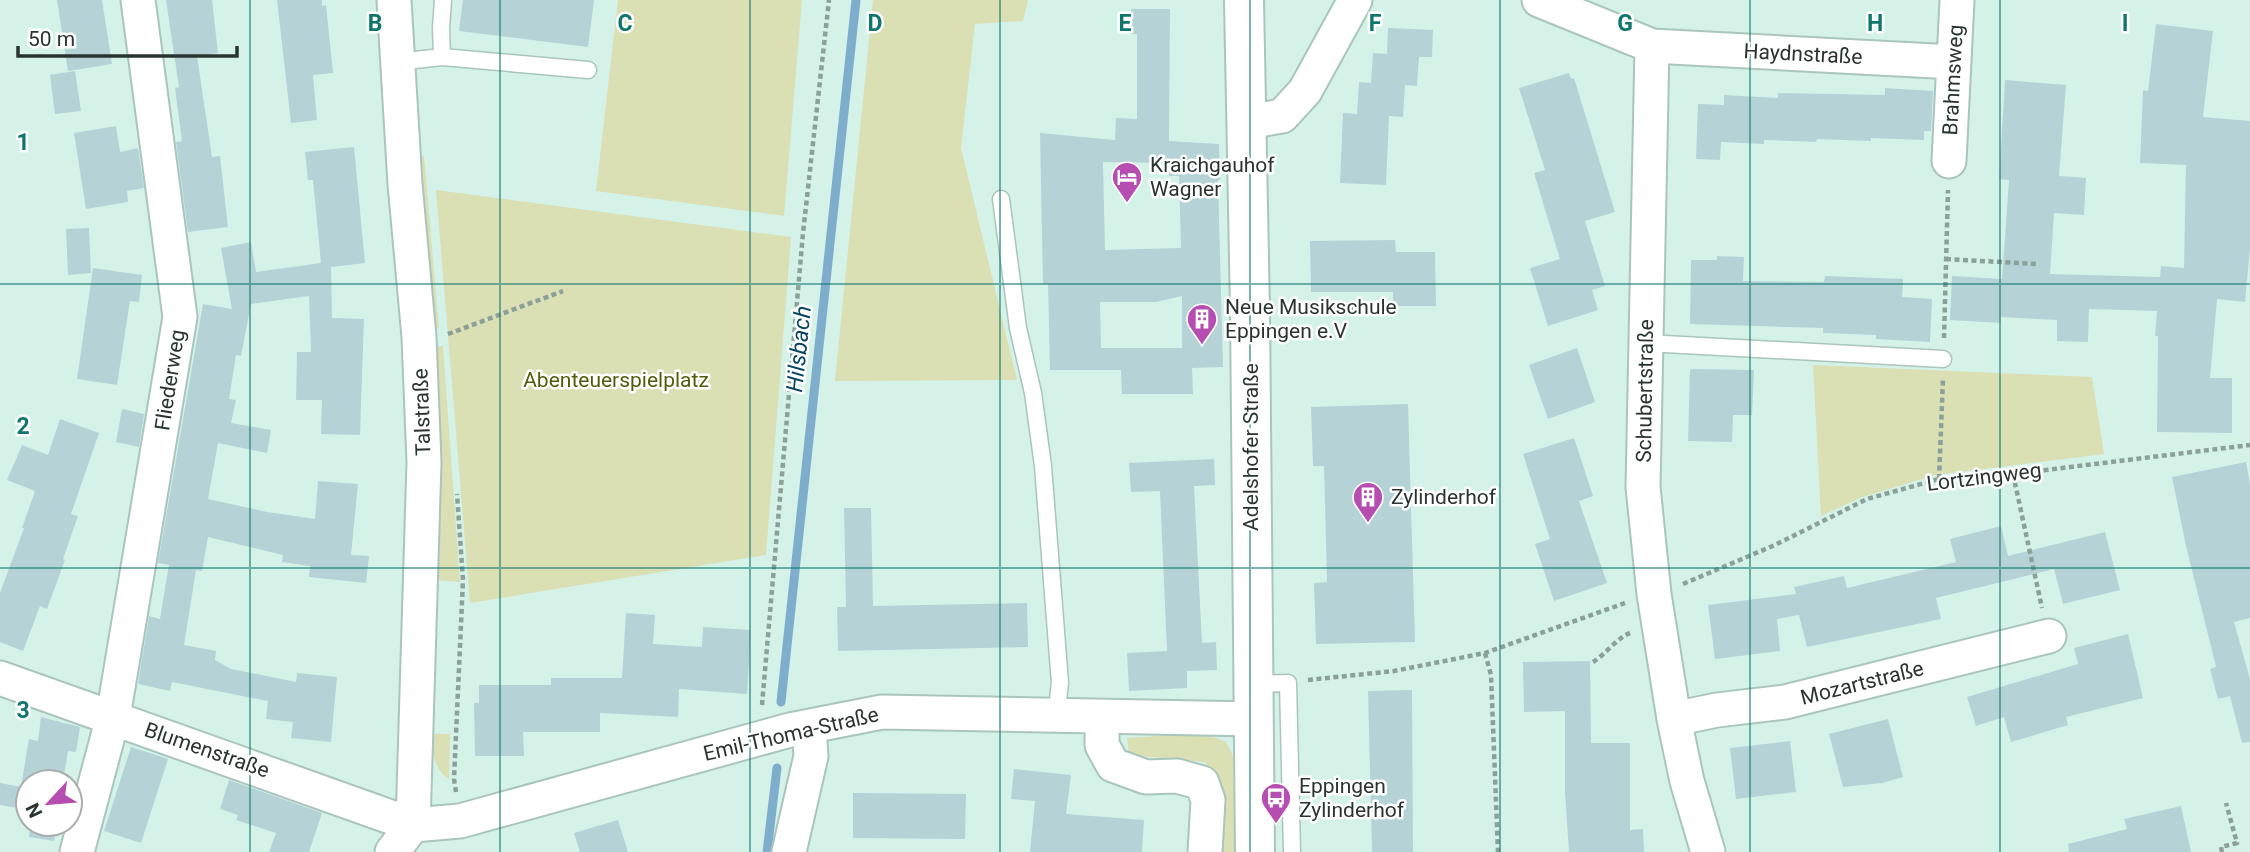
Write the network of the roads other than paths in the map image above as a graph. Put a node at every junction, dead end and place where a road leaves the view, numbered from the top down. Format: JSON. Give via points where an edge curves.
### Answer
{"nodes":[{"id":1,"x":138,"y":0,"type":"edge"},
{"id":2,"x":394,"y":0,"type":"edge"},
{"id":3,"x":443,"y":0,"type":"edge"},
{"id":4,"x":1244,"y":0,"type":"edge"},
{"id":5,"x":1355,"y":0,"type":"edge"},
{"id":6,"x":1539,"y":0,"type":"edge"},
{"id":7,"x":1957,"y":0,"type":"edge"},
{"id":8,"x":1652,"y":46,"type":"junction"},
{"id":9,"x":443,"y":57,"type":"junction"},
{"id":10,"x":397,"y":62,"type":"junction"},
{"id":11,"x":1954,"y":62,"type":"junction"},
{"id":12,"x":588,"y":70,"type":"dead end"},
{"id":13,"x":1247,"y":122,"type":"junction"},
{"id":14,"x":1949,"y":161,"type":"road end"},
{"id":15,"x":1001,"y":199,"type":"dead end"},
{"id":16,"x":1646,"y":344,"type":"junction"},
{"id":17,"x":1943,"y":359,"type":"road end"},
{"id":18,"x":2049,"y":636,"type":"road end"},
{"id":19,"x":0,"y":678,"type":"edge"},
{"id":20,"x":1265,"y":695,"type":"junction"},
{"id":21,"x":1056,"y":716,"type":"junction"},
{"id":22,"x":113,"y":718,"type":"junction"},
{"id":23,"x":1102,"y":718,"type":"junction"},
{"id":24,"x":1674,"y":719,"type":"junction"},
{"id":25,"x":809,"y":727,"type":"junction"},
{"id":26,"x":413,"y":825,"type":"junction"},
{"id":27,"x":77,"y":852,"type":"edge"},
{"id":28,"x":392,"y":852,"type":"edge"},
{"id":29,"x":789,"y":852,"type":"edge"},
{"id":30,"x":1205,"y":852,"type":"edge"},
{"id":31,"x":1255,"y":852,"type":"edge"},
{"id":32,"x":1292,"y":852,"type":"edge"},
{"id":33,"x":1708,"y":852,"type":"edge"}],
"edges":[{"from":1,"to":22,"type":"street","name":"Fliederweg","via":[[180,317]]},
{"from":2,"to":10,"type":"street","name":"Talstraße"},
{"from":3,"to":9,"type":"lane"},
{"from":4,"to":13,"type":"street","name":"Adelshofer Straße"},
{"from":5,"to":13,"type":"street","via":[[1305,91],[1282,116]]},
{"from":6,"to":8,"type":"street"},
{"from":7,"to":11,"type":"street","name":"Brahmsweg"},
{"from":8,"to":11,"type":"street","name":"Haydnstraße"},
{"from":8,"to":16,"type":"street","name":"Schubertstraße"},
{"from":9,"to":10,"type":"lane"},
{"from":9,"to":12,"type":"lane"},
{"from":10,"to":26,"type":"street","name":"Talstraße","via":[[424,462]]},
{"from":11,"to":14,"type":"street","name":"Brahmsweg"},
{"from":13,"to":20,"type":"street","name":"Adelshofer Straße"},
{"from":15,"to":21,"type":"lane","via":[[1043,466],[1060,683]]},
{"from":16,"to":17,"type":"lane"},
{"from":16,"to":24,"type":"street","name":"Schubertstraße","via":[[1643,487]]},
{"from":18,"to":24,"type":"street","name":"Mozartstraße","via":[[1785,702]]},
{"from":19,"to":22,"type":"street","name":"Blumenstraße"},
{"from":20,"to":23,"type":"street","name":"Emil-Thoma-Straße"},
{"from":20,"to":31,"type":"street","name":"Adelshofer Straße"},
{"from":20,"to":32,"type":"lane"},
{"from":21,"to":23,"type":"street","name":"Emil-Thoma-Straße"},
{"from":21,"to":25,"type":"street","name":"Emil-Thoma-Straße","via":[[882,712]]},
{"from":22,"to":26,"type":"street","name":"Blumenstraße"},
{"from":22,"to":27,"type":"street","name":"Fliederweg"},
{"from":23,"to":30,"type":"street","via":[[1102,745],[1113,765],[1146,776],[1177,776],[1202,783],[1208,800]]},
{"from":24,"to":33,"type":"street","name":"Schubertstraße"},
{"from":25,"to":26,"type":"street","name":"Emil-Thoma-Straße","via":[[460,821]]},
{"from":25,"to":29,"type":"street","via":[[811,756]]},
{"from":26,"to":28,"type":"street"}]}
